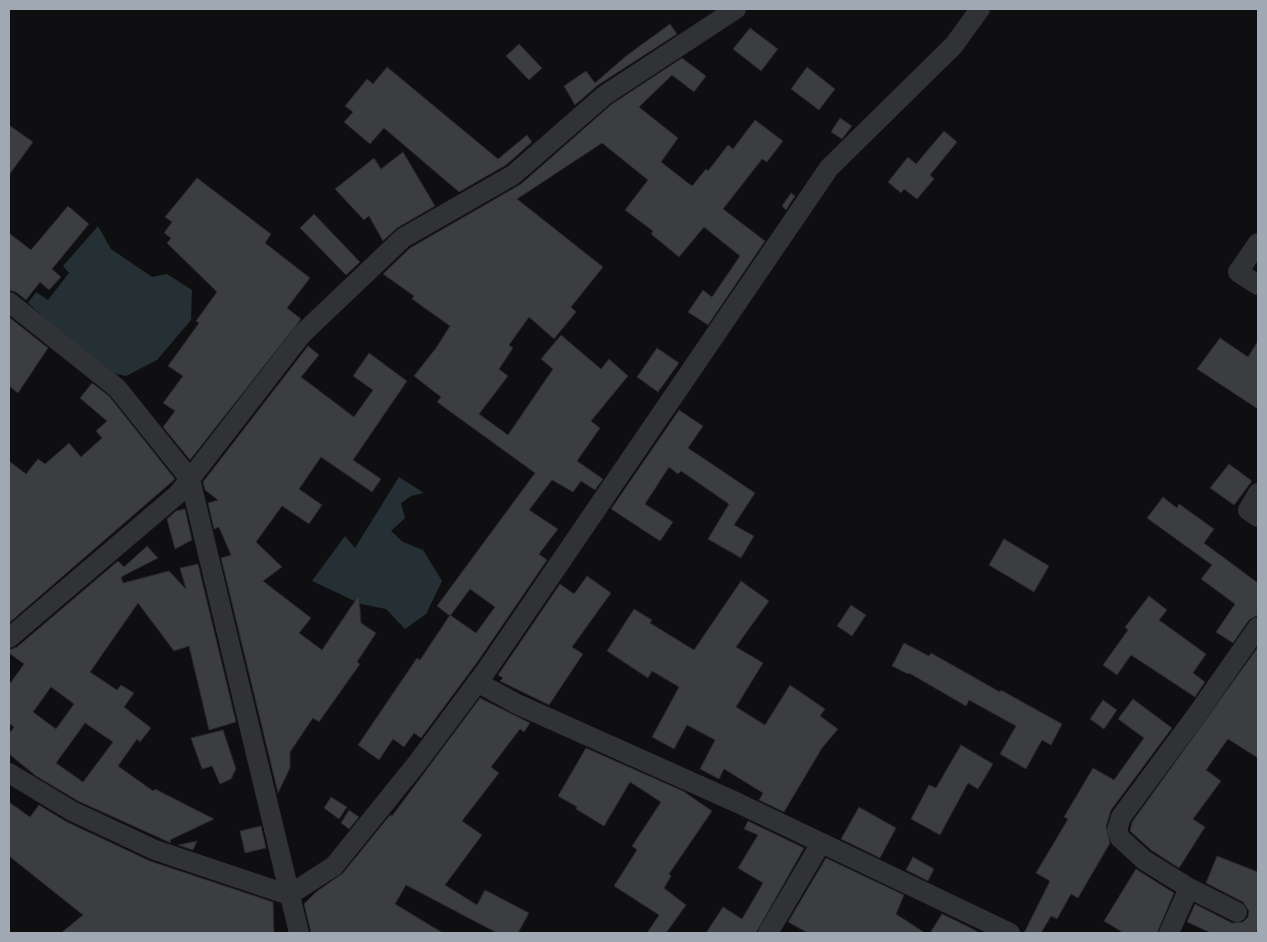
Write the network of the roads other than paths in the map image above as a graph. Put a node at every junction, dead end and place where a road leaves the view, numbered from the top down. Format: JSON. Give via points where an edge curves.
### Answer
{"nodes":[{"id":1,"x":736,"y":9,"type":"edge"},
{"id":2,"x":980,"y":9,"type":"edge"},
{"id":3,"x":1258,"y":243,"type":"edge"},
{"id":4,"x":1258,"y":286,"type":"edge"},
{"id":5,"x":9,"y":302,"type":"edge"},
{"id":6,"x":190,"y":479,"type":"junction"},
{"id":7,"x":1258,"y":493,"type":"edge"},
{"id":8,"x":1258,"y":517,"type":"edge"},
{"id":9,"x":1258,"y":627,"type":"edge"},
{"id":10,"x":9,"y":638,"type":"edge"},
{"id":11,"x":477,"y":682,"type":"junction"},
{"id":12,"x":9,"y":773,"type":"edge"},
{"id":13,"x":821,"y":843,"type":"junction"},
{"id":14,"x":1189,"y":888,"type":"junction"},
{"id":15,"x":289,"y":895,"type":"junction"},
{"id":16,"x":1236,"y":912,"type":"dead end"},
{"id":17,"x":998,"y":931,"type":"edge"},
{"id":18,"x":299,"y":933,"type":"edge"},
{"id":19,"x":768,"y":933,"type":"edge"},
{"id":20,"x":1169,"y":933,"type":"edge"}],
"edges":[{"from":1,"to":6,"type":"street","via":[[605,95],[513,175],[403,238],[302,334]]},
{"from":2,"to":11,"type":"street","via":[[954,44],[829,168]]},
{"from":3,"to":4,"type":"street","via":[[1238,272]]},
{"from":5,"to":6,"type":"street","via":[[117,388]]},
{"from":6,"to":10,"type":"street","via":[[178,494]]},
{"from":6,"to":15,"type":"street"},
{"from":7,"to":8,"type":"street","via":[[1248,510]]},
{"from":9,"to":14,"type":"street","via":[[1121,817],[1117,830],[1125,844],[1144,860]]},
{"from":11,"to":13,"type":"street","via":[[516,704]]},
{"from":11,"to":15,"type":"street","via":[[418,762],[334,866]]},
{"from":12,"to":15,"type":"street","via":[[72,811],[155,850]]},
{"from":13,"to":17,"type":"street"},
{"from":13,"to":19,"type":"street"},
{"from":14,"to":16,"type":"street"},
{"from":14,"to":20,"type":"street"},
{"from":15,"to":18,"type":"street"}]}
